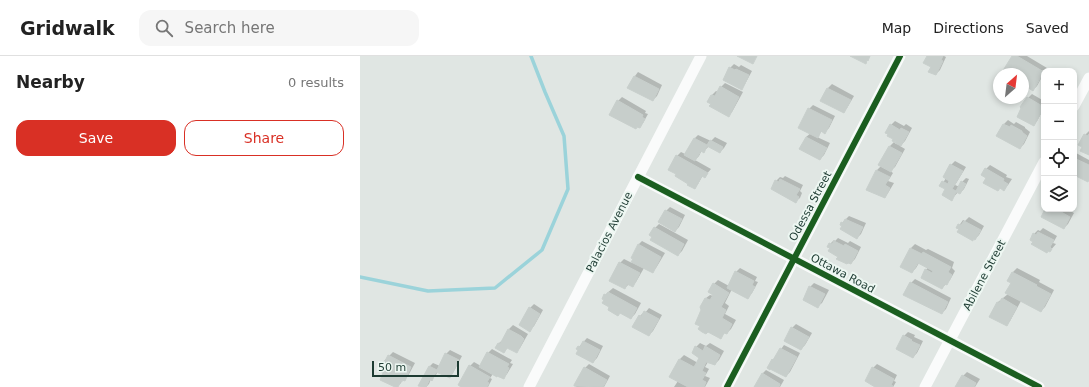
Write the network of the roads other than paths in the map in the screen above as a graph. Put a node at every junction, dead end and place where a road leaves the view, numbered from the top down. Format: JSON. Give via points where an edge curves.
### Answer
{"nodes":[{"id":1,"x":701,"y":56,"type":"edge"},
{"id":2,"x":900,"y":56,"type":"edge"},
{"id":3,"x":1089,"y":78,"type":"edge"},
{"id":4,"x":1075,"y":104,"type":"edge"},
{"id":5,"x":1041,"y":168,"type":"edge"},
{"id":6,"x":638,"y":177,"type":"junction"},
{"id":7,"x":794,"y":259,"type":"junction"},
{"id":8,"x":949,"y":341,"type":"junction"},
{"id":9,"x":529,"y":387,"type":"edge"},
{"id":10,"x":727,"y":387,"type":"edge"},
{"id":11,"x":925,"y":387,"type":"edge"},
{"id":12,"x":1039,"y":387,"type":"edge"}],
"edges":[{"from":1,"to":6,"type":"street","name":"Palacios Avenue"},
{"from":2,"to":7,"type":"street","name":"Odessa Street"},
{"from":3,"to":4,"type":"street"},
{"from":5,"to":8,"type":"street","name":"Abilene Street"},
{"from":6,"to":7,"type":"street","name":"Ottawa Road"},
{"from":6,"to":9,"type":"street","name":"Palacios Avenue"},
{"from":7,"to":8,"type":"street","name":"Ottawa Road"},
{"from":7,"to":10,"type":"street","name":"Odessa Street"},
{"from":8,"to":11,"type":"street","name":"Abilene Street"},
{"from":8,"to":12,"type":"street","name":"Ottawa Road"}]}
